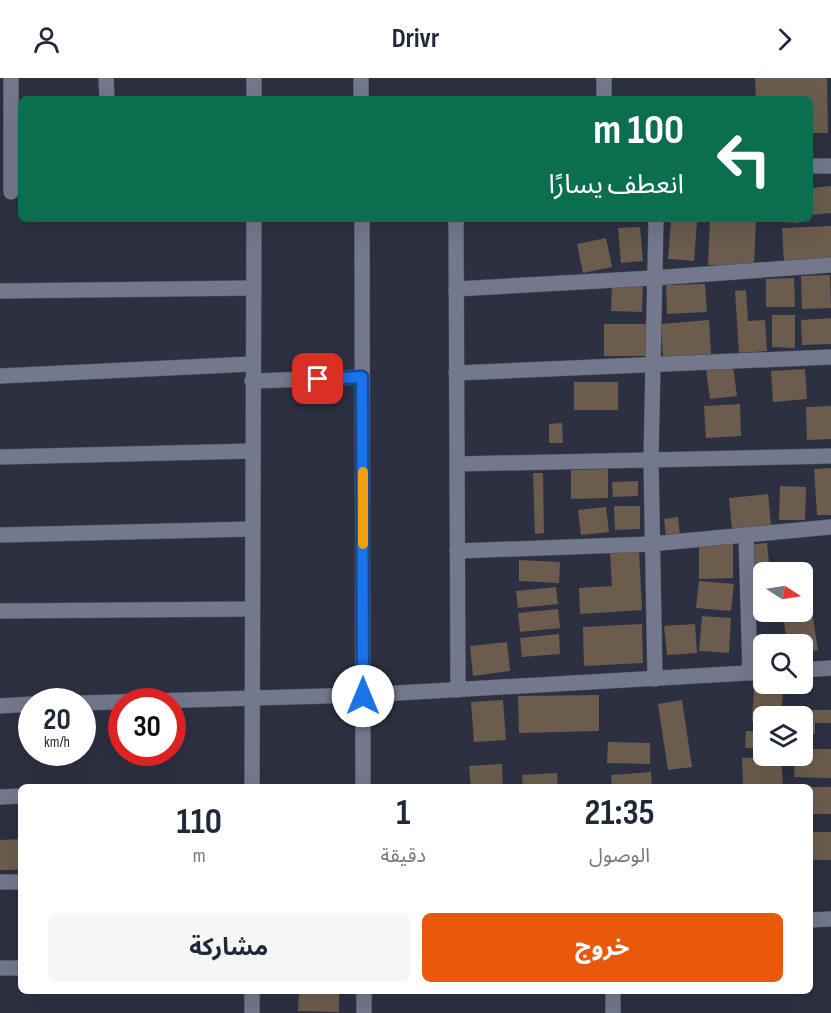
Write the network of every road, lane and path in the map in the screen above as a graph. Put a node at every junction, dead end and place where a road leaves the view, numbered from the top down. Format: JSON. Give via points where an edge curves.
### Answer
{"nodes":[{"id":1,"x":11,"y":78,"type":"edge"},
{"id":2,"x":106,"y":78,"type":"edge"},
{"id":3,"x":254,"y":78,"type":"edge"},
{"id":4,"x":361,"y":78,"type":"edge"},
{"id":5,"x":604,"y":78,"type":"edge"},
{"id":6,"x":107,"y":96,"type":"edge"},
{"id":7,"x":254,"y":96,"type":"edge"},
{"id":8,"x":361,"y":96,"type":"edge"},
{"id":9,"x":604,"y":96,"type":"edge"},
{"id":10,"x":813,"y":166,"type":"edge"},
{"id":11,"x":831,"y":166,"type":"edge"},
{"id":12,"x":11,"y":192,"type":"edge"},
{"id":13,"x":254,"y":222,"type":"edge"},
{"id":14,"x":362,"y":222,"type":"edge"},
{"id":15,"x":456,"y":222,"type":"edge"},
{"id":16,"x":656,"y":222,"type":"edge"},
{"id":17,"x":831,"y":265,"type":"edge"},
{"id":18,"x":653,"y":278,"type":"junction"},
{"id":19,"x":254,"y":288,"type":"junction"},
{"id":20,"x":456,"y":289,"type":"junction"},
{"id":21,"x":0,"y":291,"type":"edge"},
{"id":22,"x":831,"y":357,"type":"edge"},
{"id":23,"x":252,"y":364,"type":"junction"},
{"id":24,"x":652,"y":365,"type":"junction"},
{"id":25,"x":456,"y":374,"type":"junction"},
{"id":26,"x":0,"y":376,"type":"edge"},
{"id":27,"x":362,"y":377,"type":"junction"},
{"id":28,"x":252,"y":381,"type":"junction"},
{"id":29,"x":254,"y":451,"type":"junction"},
{"id":30,"x":831,"y":456,"type":"edge"},
{"id":31,"x":0,"y":457,"type":"edge"},
{"id":32,"x":651,"y":460,"type":"junction"},
{"id":33,"x":457,"y":464,"type":"junction"},
{"id":34,"x":831,"y":527,"type":"edge"},
{"id":35,"x":252,"y":529,"type":"junction"},
{"id":36,"x":0,"y":535,"type":"edge"},
{"id":37,"x":746,"y":535,"type":"junction"},
{"id":38,"x":651,"y":544,"type":"junction"},
{"id":39,"x":457,"y":551,"type":"junction"},
{"id":40,"x":252,"y":609,"type":"junction"},
{"id":41,"x":0,"y":611,"type":"edge"},
{"id":42,"x":754,"y":634,"type":"edge"},
{"id":43,"x":831,"y":668,"type":"edge"},
{"id":44,"x":813,"y":669,"type":"edge"},
{"id":45,"x":753,"y":673,"type":"edge"},
{"id":46,"x":655,"y":679,"type":"junction"},
{"id":47,"x":458,"y":690,"type":"junction"},
{"id":48,"x":363,"y":696,"type":"junction"},
{"id":49,"x":252,"y":697,"type":"junction"},
{"id":50,"x":96,"y":703,"type":"edge"},
{"id":51,"x":18,"y":704,"type":"edge"},
{"id":52,"x":0,"y":705,"type":"edge"},
{"id":53,"x":252,"y":784,"type":"edge"},
{"id":54,"x":363,"y":784,"type":"edge"},
{"id":55,"x":18,"y":796,"type":"edge"},
{"id":56,"x":0,"y":797,"type":"edge"},
{"id":57,"x":0,"y":882,"type":"edge"},
{"id":58,"x":18,"y":882,"type":"edge"},
{"id":59,"x":831,"y":919,"type":"edge"},
{"id":60,"x":813,"y":920,"type":"edge"},
{"id":61,"x":0,"y":968,"type":"edge"},
{"id":62,"x":18,"y":968,"type":"edge"},
{"id":63,"x":252,"y":994,"type":"edge"},
{"id":64,"x":364,"y":994,"type":"edge"},
{"id":65,"x":613,"y":994,"type":"edge"},
{"id":66,"x":252,"y":1013,"type":"edge"},
{"id":67,"x":364,"y":1013,"type":"edge"},
{"id":68,"x":613,"y":1013,"type":"edge"}],
"edges":[{"from":1,"to":12,"type":"street"},
{"from":2,"to":6,"type":"street"},
{"from":3,"to":7,"type":"street"},
{"from":4,"to":8,"type":"street"},
{"from":5,"to":9,"type":"street"},
{"from":10,"to":11,"type":"street"},
{"from":13,"to":19,"type":"street"},
{"from":14,"to":27,"type":"street"},
{"from":15,"to":20,"type":"street"},
{"from":16,"to":18,"type":"street"},
{"from":17,"to":18,"type":"street"},
{"from":18,"to":20,"type":"street"},
{"from":18,"to":24,"type":"street"},
{"from":19,"to":21,"type":"street"},
{"from":19,"to":23,"type":"street"},
{"from":20,"to":25,"type":"street"},
{"from":22,"to":24,"type":"street"},
{"from":23,"to":26,"type":"street"},
{"from":23,"to":28,"type":"street"},
{"from":24,"to":25,"type":"street"},
{"from":24,"to":32,"type":"street"},
{"from":25,"to":33,"type":"street"},
{"from":27,"to":28,"type":"street"},
{"from":27,"to":48,"type":"street"},
{"from":28,"to":29,"type":"street"},
{"from":29,"to":31,"type":"street"},
{"from":29,"to":35,"type":"street"},
{"from":30,"to":32,"type":"street"},
{"from":32,"to":33,"type":"street"},
{"from":32,"to":38,"type":"street"},
{"from":33,"to":39,"type":"street"},
{"from":34,"to":37,"type":"street"},
{"from":35,"to":36,"type":"street"},
{"from":35,"to":40,"type":"street"},
{"from":37,"to":38,"type":"street"},
{"from":37,"to":42,"type":"street"},
{"from":38,"to":39,"type":"street"},
{"from":38,"to":46,"type":"street"},
{"from":39,"to":47,"type":"street"},
{"from":40,"to":41,"type":"street"},
{"from":40,"to":49,"type":"street"},
{"from":43,"to":44,"type":"street"},
{"from":45,"to":46,"type":"street"},
{"from":46,"to":47,"type":"street"},
{"from":47,"to":48,"type":"street"},
{"from":48,"to":49,"type":"street"},
{"from":48,"to":54,"type":"street"},
{"from":49,"to":50,"type":"street"},
{"from":49,"to":53,"type":"street"},
{"from":51,"to":52,"type":"street"},
{"from":55,"to":56,"type":"street"},
{"from":57,"to":58,"type":"street"},
{"from":59,"to":60,"type":"street"},
{"from":61,"to":62,"type":"street"},
{"from":63,"to":66,"type":"street"},
{"from":64,"to":67,"type":"street"},
{"from":65,"to":68,"type":"street"}]}
